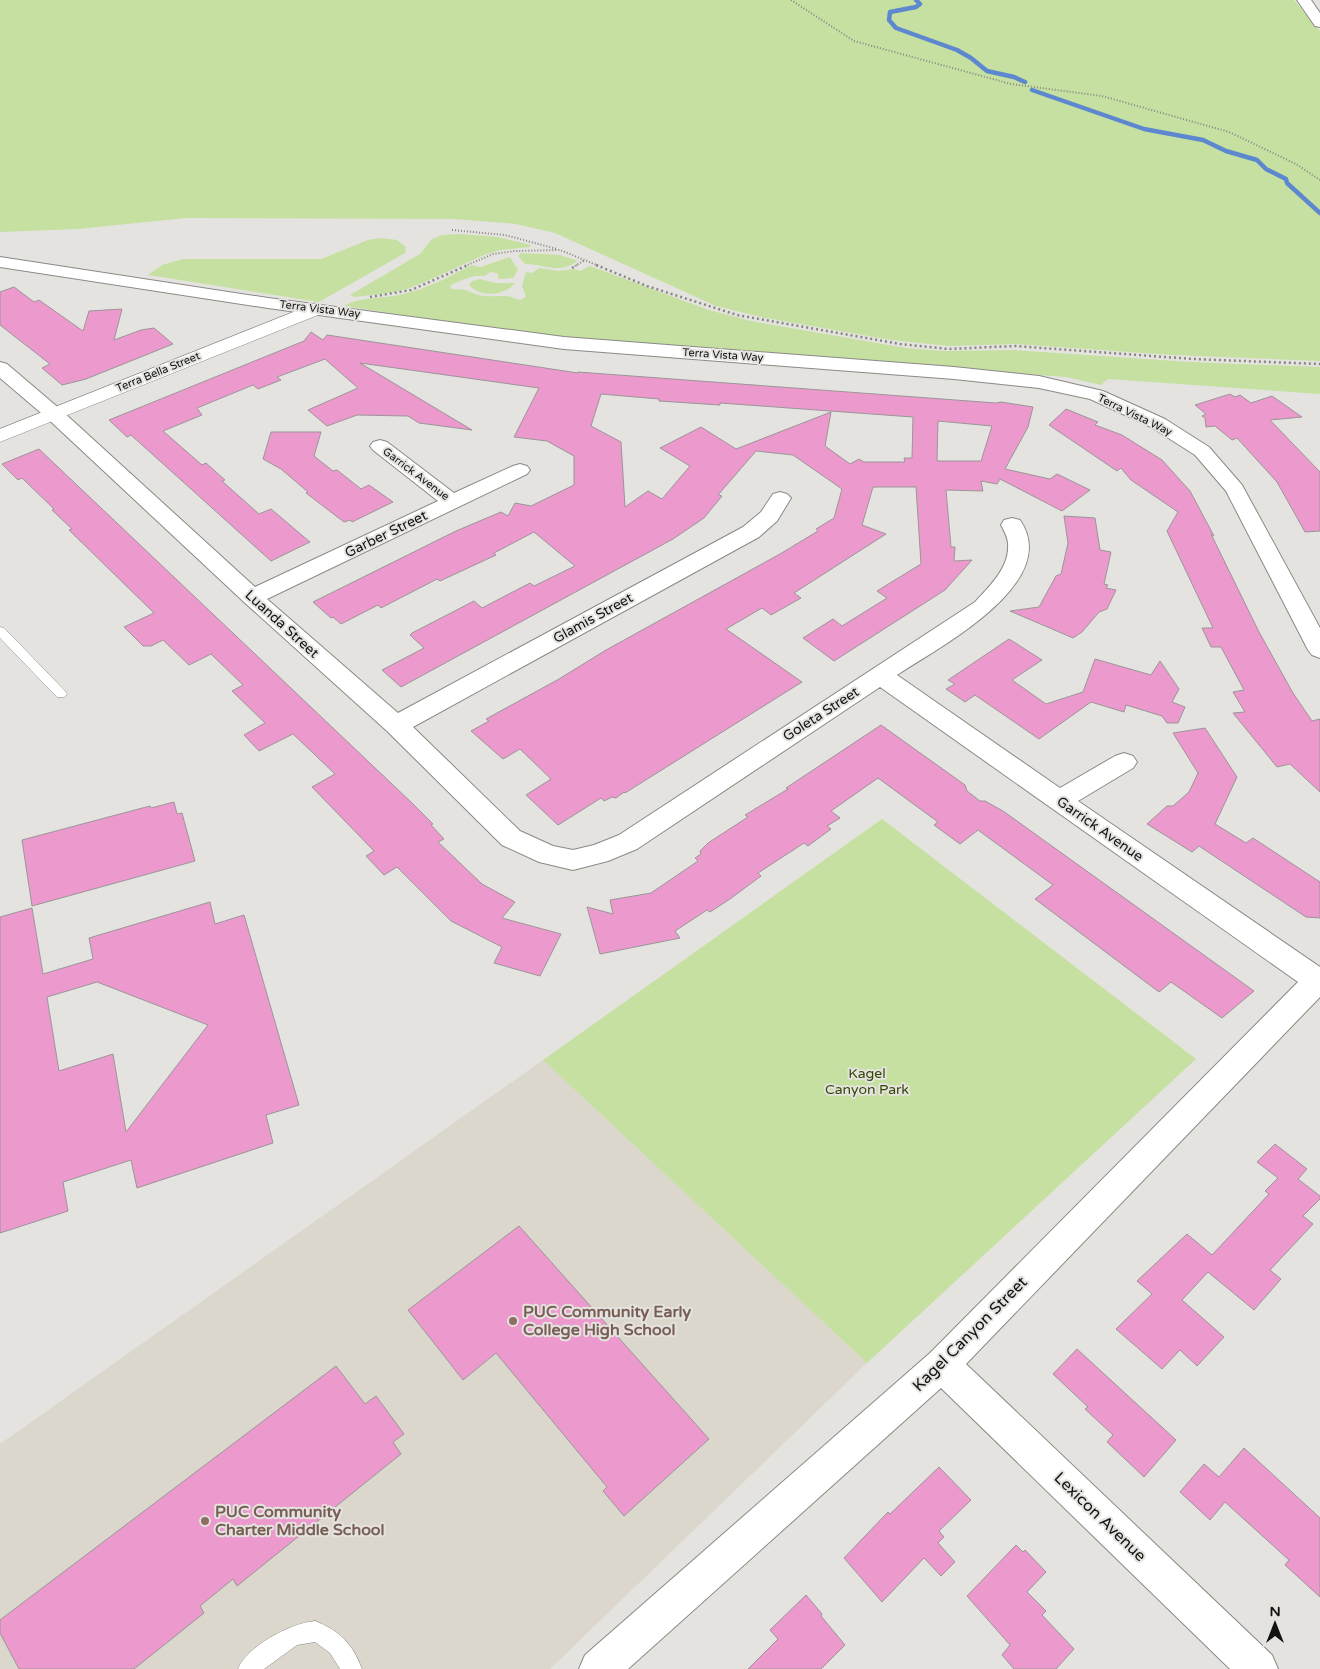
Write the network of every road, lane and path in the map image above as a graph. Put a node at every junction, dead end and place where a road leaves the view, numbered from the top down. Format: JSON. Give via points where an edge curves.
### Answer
{"nodes":[{"id":1,"x":791,"y":0,"type":"edge"},
{"id":2,"x":1304,"y":0,"type":"edge"},
{"id":3,"x":1320,"y":23,"type":"edge"},
{"id":4,"x":1320,"y":180,"type":"edge"},
{"id":5,"x":452,"y":230,"type":"dead end"},
{"id":6,"x":560,"y":250,"type":"junction"},
{"id":7,"x":585,"y":260,"type":"junction"},
{"id":8,"x":0,"y":262,"type":"edge"},
{"id":9,"x":572,"y":268,"type":"dead end"},
{"id":10,"x":367,"y":297,"type":"dead end"},
{"id":11,"x":316,"y":309,"type":"junction"},
{"id":12,"x":1320,"y":364,"type":"edge"},
{"id":13,"x":0,"y":368,"type":"edge"},
{"id":14,"x":54,"y":414,"type":"junction"},
{"id":15,"x":0,"y":436,"type":"edge"},
{"id":16,"x":380,"y":446,"type":"dead end"},
{"id":17,"x":520,"y":470,"type":"dead end"},
{"id":18,"x":780,"y":498,"type":"dead end"},
{"id":19,"x":452,"y":502,"type":"junction"},
{"id":20,"x":1012,"y":525,"type":"dead end"},
{"id":21,"x":252,"y":598,"type":"junction"},
{"id":22,"x":0,"y":631,"type":"edge"},
{"id":23,"x":1320,"y":650,"type":"edge"},
{"id":24,"x":880,"y":675,"type":"junction"},
{"id":25,"x":61,"y":694,"type":"dead end"},
{"id":26,"x":396,"y":726,"type":"junction"},
{"id":27,"x":1124,"y":762,"type":"dead end"},
{"id":28,"x":1059,"y":800,"type":"junction"},
{"id":29,"x":573,"y":860,"type":"joint"},
{"id":30,"x":1319,"y":981,"type":"edge"},
{"id":31,"x":942,"y":1365,"type":"junction"},
{"id":32,"x":248,"y":1669,"type":"edge"},
{"id":33,"x":352,"y":1669,"type":"edge"},
{"id":34,"x":599,"y":1669,"type":"edge"},
{"id":35,"x":1258,"y":1669,"type":"edge"}],
"edges":[{"from":1,"to":4,"type":"path","via":[[854,42],[1011,84],[1102,96],[1230,132],[1296,164]]},
{"from":2,"to":3,"type":"street"},
{"from":5,"to":6,"type":"path","via":[[517,236]]},
{"from":6,"to":7,"type":"path"},
{"from":6,"to":10,"type":"path","via":[[515,250],[493,254],[412,290]]},
{"from":7,"to":9,"type":"path"},
{"from":7,"to":12,"type":"path","via":[[665,292],[737,315],[917,347],[1015,346]]},
{"from":8,"to":11,"type":"street","name":"Terra Vista Way"},
{"from":11,"to":14,"type":"street","name":"Terra Bella Street"},
{"from":11,"to":23,"type":"street","name":"Terra Vista Way","via":[[564,344],[954,373],[1039,382],[1096,395],[1158,423],[1202,451],[1235,489]]},
{"from":13,"to":14,"type":"street","name":"Luanda Street"},
{"from":14,"to":15,"type":"street","name":"Terra Bella Street"},
{"from":14,"to":21,"type":"street","name":"Luanda Street"},
{"from":16,"to":19,"type":"street","name":"Garrick Avenue"},
{"from":17,"to":19,"type":"street","name":"Garber Street"},
{"from":18,"to":26,"type":"street","name":"Glamis Street","via":[[769,516],[751,532]]},
{"from":19,"to":21,"type":"street","name":"Garber Street"},
{"from":20,"to":24,"type":"street","name":"Goleta Street","via":[[1019,544],[1017,559],[1003,585],[984,607]]},
{"from":21,"to":26,"type":"street","name":"Luanda Street"},
{"from":22,"to":25,"type":"lane"},
{"from":24,"to":28,"type":"street","name":"Garrick Avenue"},
{"from":24,"to":29,"type":"street","name":"Goleta Street","via":[[628,842]]},
{"from":26,"to":29,"type":"street","name":"Luanda Street","via":[[511,838],[548,855]]},
{"from":27,"to":28,"type":"street"},
{"from":28,"to":30,"type":"street","name":"Garrick Avenue"},
{"from":30,"to":31,"type":"street","name":"Kagel Canyon Street"},
{"from":31,"to":34,"type":"street","name":"Kagel Canyon Street"},
{"from":31,"to":35,"type":"street","name":"Lexicon Avenue"},
{"from":32,"to":33,"type":"lane","via":[[281,1641],[304,1631],[322,1633],[336,1644]]}]}
